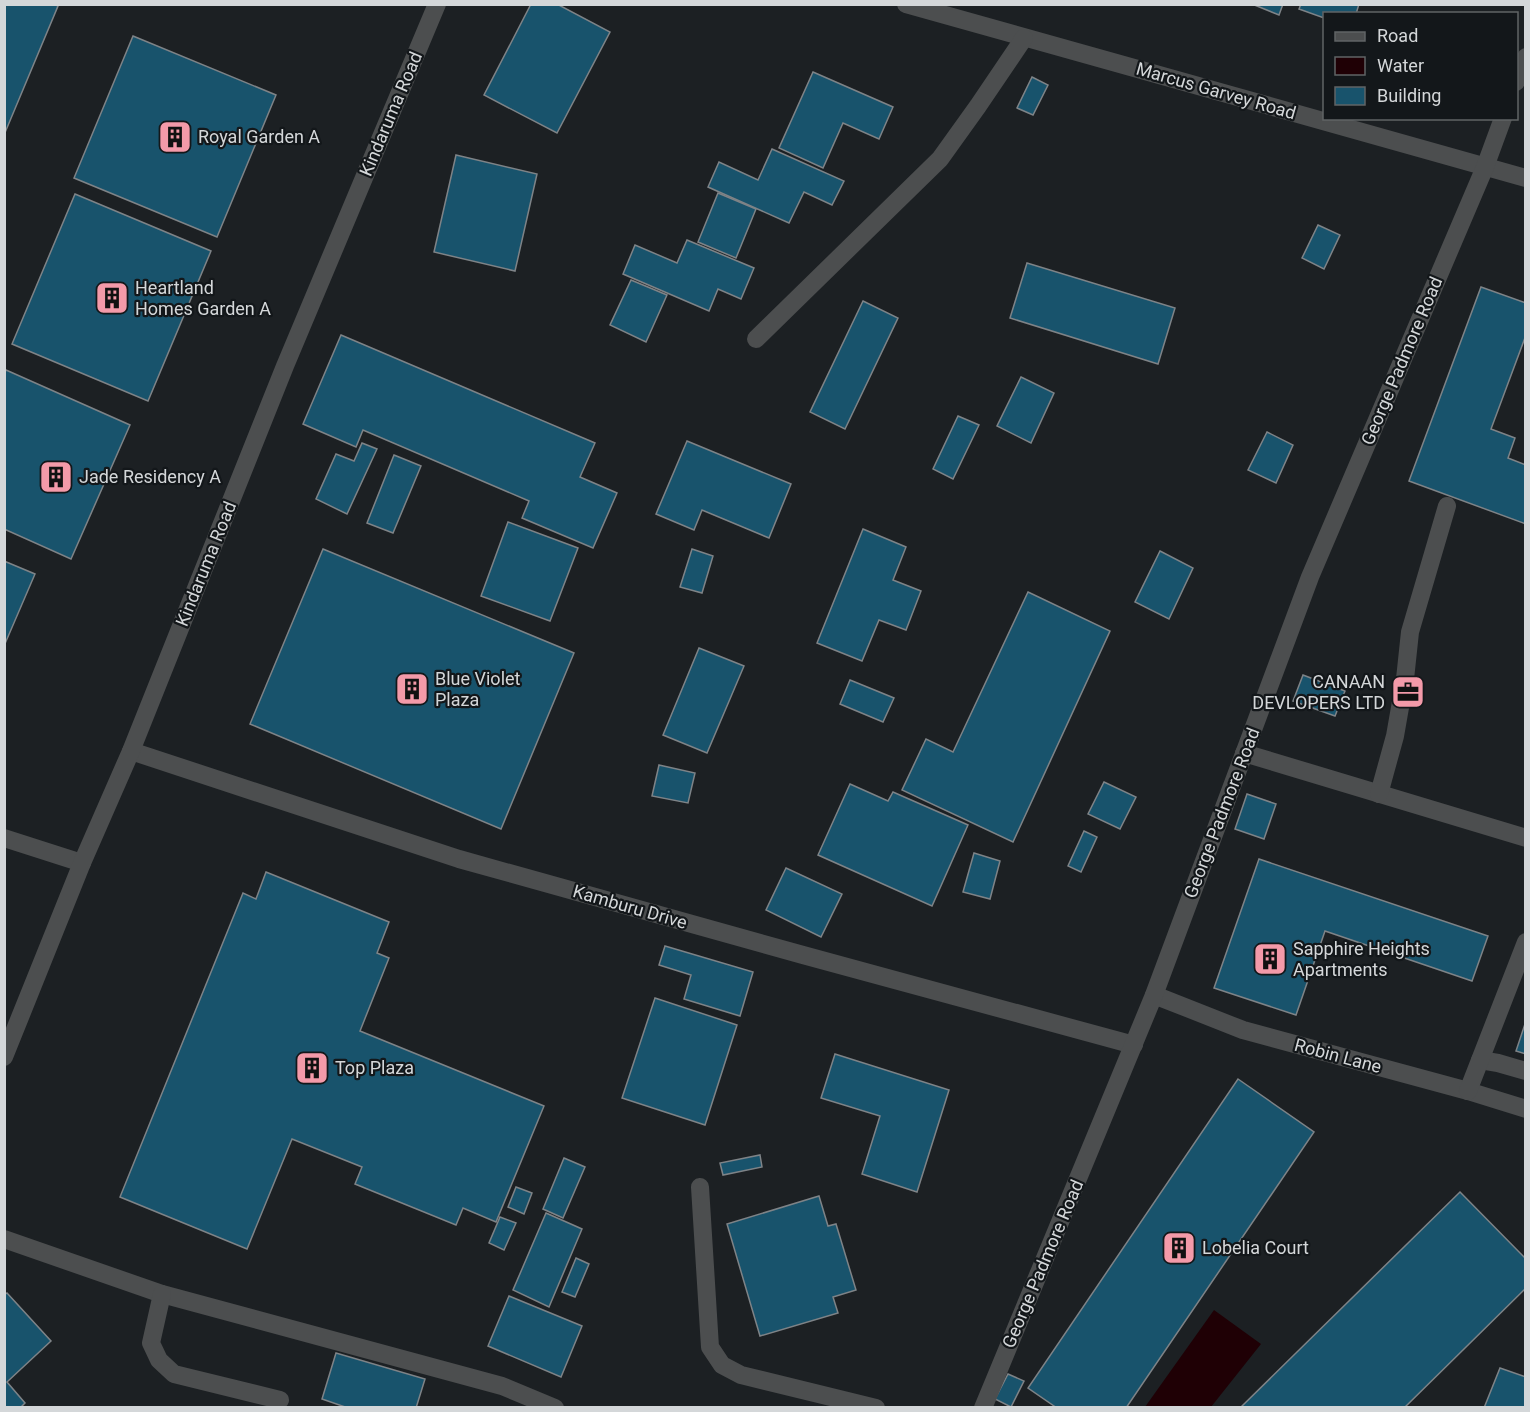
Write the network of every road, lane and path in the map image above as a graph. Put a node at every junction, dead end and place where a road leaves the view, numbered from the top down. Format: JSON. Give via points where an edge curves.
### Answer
{"nodes":[{"id":1,"x":437,"y":4,"type":"edge"},
{"id":2,"x":906,"y":4,"type":"edge"},
{"id":3,"x":1024,"y":38,"type":"junction"},
{"id":4,"x":1526,"y":57,"type":"edge"},
{"id":5,"x":1518,"y":76,"type":"edge"},
{"id":6,"x":1502,"y":120,"type":"edge"},
{"id":7,"x":1485,"y":166,"type":"junction"},
{"id":8,"x":1526,"y":178,"type":"edge"},
{"id":9,"x":756,"y":339,"type":"dead end"},
{"id":10,"x":1448,"y":506,"type":"dead end"},
{"id":11,"x":131,"y":751,"type":"junction"},
{"id":12,"x":1244,"y":753,"type":"junction"},
{"id":13,"x":1378,"y":794,"type":"junction"},
{"id":14,"x":4,"y":838,"type":"edge"},
{"id":15,"x":1526,"y":838,"type":"edge"},
{"id":16,"x":82,"y":862,"type":"junction"},
{"id":17,"x":1526,"y":942,"type":"edge"},
{"id":18,"x":1154,"y":995,"type":"junction"},
{"id":19,"x":1134,"y":1045,"type":"junction"},
{"id":20,"x":4,"y":1057,"type":"edge"},
{"id":21,"x":1480,"y":1060,"type":"junction"},
{"id":22,"x":1526,"y":1071,"type":"edge"},
{"id":23,"x":1468,"y":1091,"type":"junction"},
{"id":24,"x":1526,"y":1109,"type":"edge"},
{"id":25,"x":700,"y":1187,"type":"dead end"},
{"id":26,"x":4,"y":1239,"type":"edge"},
{"id":27,"x":162,"y":1294,"type":"junction"},
{"id":28,"x":280,"y":1400,"type":"dead end"},
{"id":29,"x":555,"y":1407,"type":"edge"},
{"id":30,"x":876,"y":1407,"type":"edge"},
{"id":31,"x":983,"y":1407,"type":"edge"}],
"edges":[{"from":1,"to":11,"type":"street","name":"Kindaruma Road","via":[[280,377]]},
{"from":2,"to":3,"type":"street","name":"Marcus Garvey Road"},
{"from":3,"to":7,"type":"street","name":"Marcus Garvey Road"},
{"from":3,"to":9,"type":"street","via":[[940,159]]},
{"from":4,"to":5,"type":"street"},
{"from":6,"to":7,"type":"street","name":"George Padmore Road"},
{"from":7,"to":8,"type":"street","name":"Marcus Garvey Road"},
{"from":7,"to":12,"type":"street","name":"George Padmore Road","via":[[1310,577]]},
{"from":10,"to":13,"type":"street","via":[[1410,632],[1395,736]]},
{"from":11,"to":16,"type":"street","name":"Kindaruma Road"},
{"from":11,"to":19,"type":"street","name":"Kamburu Drive","via":[[459,859]]},
{"from":12,"to":13,"type":"street"},
{"from":12,"to":18,"type":"street","name":"George Padmore Road"},
{"from":13,"to":15,"type":"street"},
{"from":14,"to":16,"type":"street"},
{"from":16,"to":20,"type":"street","name":"Kindaruma Road"},
{"from":17,"to":21,"type":"street"},
{"from":18,"to":19,"type":"street","name":"George Padmore Road"},
{"from":18,"to":23,"type":"street","name":"Robin Lane","via":[[1243,1030]]},
{"from":19,"to":31,"type":"street","name":"George Padmore Road"},
{"from":21,"to":22,"type":"street"},
{"from":21,"to":23,"type":"street"},
{"from":23,"to":24,"type":"street","name":"Robin Lane"},
{"from":25,"to":30,"type":"street","via":[[710,1347],[722,1365],[741,1375]]},
{"from":26,"to":27,"type":"street"},
{"from":27,"to":28,"type":"street","via":[[151,1343],[159,1360],[174,1374]]},
{"from":27,"to":29,"type":"street","via":[[502,1386]]}]}
